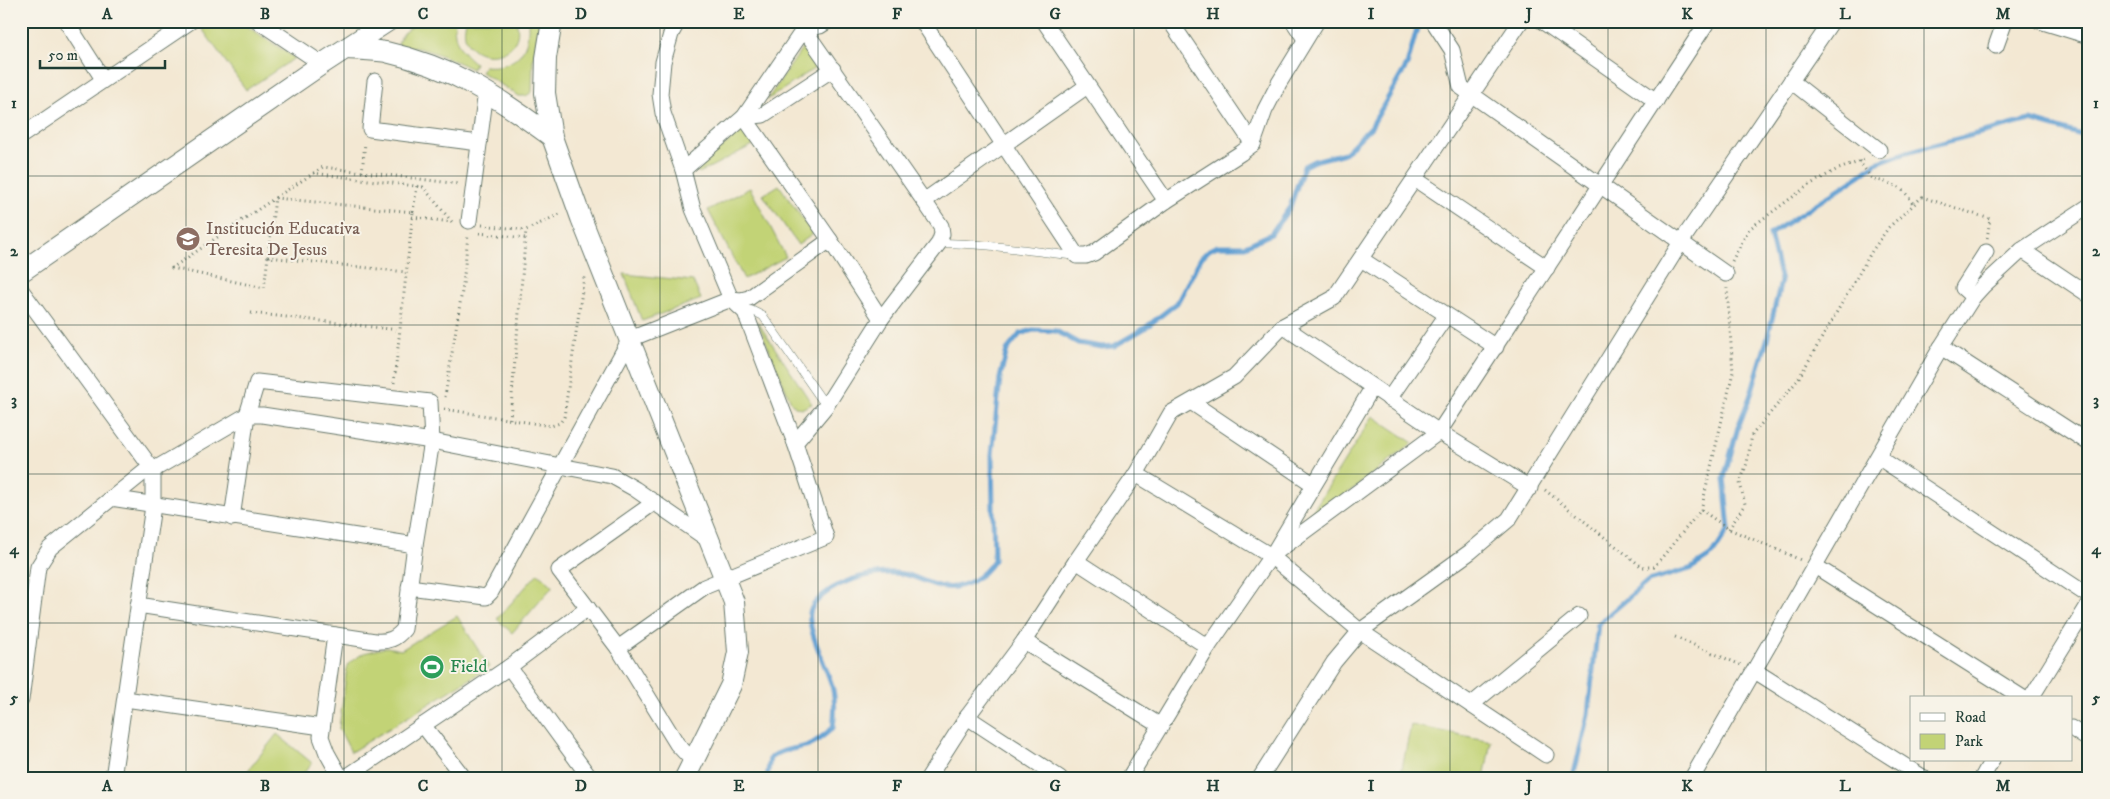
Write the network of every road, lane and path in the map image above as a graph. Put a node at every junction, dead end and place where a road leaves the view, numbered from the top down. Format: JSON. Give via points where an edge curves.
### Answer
{"nodes":[{"id":1,"x":66,"y":21,"type":"edge"},
{"id":2,"x":191,"y":21,"type":"edge"},
{"id":3,"x":258,"y":21,"type":"edge"},
{"id":4,"x":388,"y":21,"type":"edge"},
{"id":5,"x":552,"y":21,"type":"edge"},
{"id":6,"x":678,"y":21,"type":"edge"},
{"id":7,"x":828,"y":21,"type":"edge"},
{"id":8,"x":922,"y":21,"type":"edge"},
{"id":9,"x":1044,"y":21,"type":"edge"},
{"id":10,"x":1170,"y":21,"type":"edge"},
{"id":11,"x":1293,"y":21,"type":"edge"},
{"id":12,"x":1317,"y":21,"type":"edge"},
{"id":13,"x":1521,"y":21,"type":"edge"},
{"id":14,"x":1542,"y":21,"type":"edge"},
{"id":15,"x":1708,"y":21,"type":"edge"},
{"id":16,"x":1832,"y":21,"type":"edge"},
{"id":17,"x":2005,"y":21,"type":"edge"},
{"id":18,"x":2040,"y":21,"type":"edge"},
{"id":19,"x":806,"y":25,"type":"edge"},
{"id":20,"x":1437,"y":26,"type":"edge"},
{"id":21,"x":2089,"y":36,"type":"edge"},
{"id":22,"x":1305,"y":39,"type":"junction"},
{"id":23,"x":1996,"y":46,"type":"dead end"},
{"id":24,"x":348,"y":49,"type":"junction"},
{"id":25,"x":322,"y":64,"type":"junction"},
{"id":26,"x":833,"y":69,"type":"junction"},
{"id":27,"x":103,"y":79,"type":"junction"},
{"id":28,"x":375,"y":80,"type":"dead end"},
{"id":29,"x":1791,"y":82,"type":"junction"},
{"id":30,"x":1087,"y":86,"type":"junction"},
{"id":31,"x":486,"y":91,"type":"junction"},
{"id":32,"x":1471,"y":94,"type":"junction"},
{"id":33,"x":1656,"y":101,"type":"junction"},
{"id":34,"x":744,"y":117,"type":"junction"},
{"id":35,"x":22,"y":133,"type":"edge"},
{"id":36,"x":366,"y":137,"type":"dead end"},
{"id":37,"x":552,"y":137,"type":"junction"},
{"id":38,"x":479,"y":143,"type":"junction"},
{"id":39,"x":1002,"y":144,"type":"junction"},
{"id":40,"x":1252,"y":144,"type":"junction"},
{"id":41,"x":1880,"y":150,"type":"joint"},
{"id":42,"x":1860,"y":162,"type":"junction"},
{"id":43,"x":683,"y":170,"type":"junction"},
{"id":44,"x":314,"y":172,"type":"junction"},
{"id":45,"x":362,"y":172,"type":"junction"},
{"id":46,"x":1415,"y":179,"type":"junction"},
{"id":47,"x":1600,"y":184,"type":"junction"},
{"id":48,"x":465,"y":185,"type":"dead end"},
{"id":49,"x":417,"y":186,"type":"junction"},
{"id":50,"x":275,"y":198,"type":"junction"},
{"id":51,"x":924,"y":200,"type":"junction"},
{"id":52,"x":1166,"y":201,"type":"junction"},
{"id":53,"x":1913,"y":204,"type":"junction"},
{"id":54,"x":2089,"y":206,"type":"edge"},
{"id":55,"x":571,"y":209,"type":"dead end"},
{"id":56,"x":413,"y":212,"type":"junction"},
{"id":57,"x":412,"y":217,"type":"junction"},
{"id":58,"x":452,"y":222,"type":"junction"},
{"id":59,"x":470,"y":227,"type":"junction"},
{"id":60,"x":526,"y":230,"type":"junction"},
{"id":61,"x":525,"y":238,"type":"junction"},
{"id":62,"x":830,"y":240,"type":"junction"},
{"id":63,"x":1681,"y":242,"type":"junction"},
{"id":64,"x":939,"y":243,"type":"junction"},
{"id":65,"x":2022,"y":250,"type":"junction"},
{"id":66,"x":1986,"y":252,"type":"joint"},
{"id":67,"x":1077,"y":256,"type":"junction"},
{"id":68,"x":268,"y":257,"type":"junction"},
{"id":69,"x":1362,"y":259,"type":"junction"},
{"id":70,"x":1547,"y":268,"type":"junction"},
{"id":71,"x":21,"y":272,"type":"edge"},
{"id":72,"x":406,"y":272,"type":"junction"},
{"id":73,"x":585,"y":273,"type":"dead end"},
{"id":74,"x":1726,"y":274,"type":"junction"},
{"id":75,"x":21,"y":290,"type":"edge"},
{"id":76,"x":2089,"y":295,"type":"edge"},
{"id":77,"x":1972,"y":297,"type":"junction"},
{"id":78,"x":731,"y":299,"type":"junction"},
{"id":79,"x":745,"y":312,"type":"junction"},
{"id":80,"x":251,"y":313,"type":"dead end"},
{"id":81,"x":1446,"y":316,"type":"junction"},
{"id":82,"x":881,"y":319,"type":"junction"},
{"id":83,"x":1283,"y":326,"type":"junction"},
{"id":84,"x":399,"y":330,"type":"junction"},
{"id":85,"x":630,"y":339,"type":"junction"},
{"id":86,"x":1496,"y":347,"type":"junction"},
{"id":87,"x":1941,"y":347,"type":"junction"},
{"id":88,"x":1372,"y":388,"type":"junction"},
{"id":89,"x":394,"y":390,"type":"dead end"},
{"id":90,"x":436,"y":395,"type":"dead end"},
{"id":91,"x":445,"y":396,"type":"junction"},
{"id":92,"x":1389,"y":399,"type":"junction"},
{"id":93,"x":1191,"y":402,"type":"junction"},
{"id":94,"x":826,"y":406,"type":"junction"},
{"id":95,"x":246,"y":415,"type":"junction"},
{"id":96,"x":510,"y":419,"type":"junction"},
{"id":97,"x":1439,"y":432,"type":"junction"},
{"id":98,"x":432,"y":440,"type":"junction"},
{"id":99,"x":795,"y":443,"type":"junction"},
{"id":100,"x":2089,"y":443,"type":"edge"},
{"id":101,"x":1878,"y":457,"type":"junction"},
{"id":102,"x":560,"y":465,"type":"junction"},
{"id":103,"x":153,"y":470,"type":"junction"},
{"id":104,"x":1136,"y":474,"type":"junction"},
{"id":105,"x":1313,"y":484,"type":"junction"},
{"id":106,"x":1532,"y":485,"type":"junction"},
{"id":107,"x":111,"y":498,"type":"junction"},
{"id":108,"x":655,"y":502,"type":"junction"},
{"id":109,"x":153,"y":506,"type":"junction"},
{"id":110,"x":1701,"y":510,"type":"junction"},
{"id":111,"x":232,"y":518,"type":"junction"},
{"id":112,"x":1729,"y":529,"type":"junction"},
{"id":113,"x":710,"y":541,"type":"junction"},
{"id":114,"x":415,"y":545,"type":"junction"},
{"id":115,"x":1271,"y":556,"type":"junction"},
{"id":116,"x":1076,"y":560,"type":"junction"},
{"id":117,"x":1815,"y":566,"type":"junction"},
{"id":118,"x":725,"y":578,"type":"junction"},
{"id":119,"x":409,"y":587,"type":"junction"},
{"id":120,"x":2089,"y":596,"type":"edge"},
{"id":121,"x":2089,"y":604,"type":"edge"},
{"id":122,"x":138,"y":605,"type":"junction"},
{"id":123,"x":588,"y":608,"type":"junction"},
{"id":124,"x":1579,"y":616,"type":"dead end"},
{"id":125,"x":1360,"y":631,"type":"junction"},
{"id":126,"x":335,"y":635,"type":"junction"},
{"id":127,"x":1674,"y":637,"type":"dead end"},
{"id":128,"x":1024,"y":641,"type":"junction"},
{"id":129,"x":1208,"y":647,"type":"junction"},
{"id":130,"x":24,"y":648,"type":"edge"},
{"id":131,"x":618,"y":648,"type":"junction"},
{"id":132,"x":509,"y":667,"type":"junction"},
{"id":133,"x":1755,"y":672,"type":"junction"},
{"id":134,"x":2020,"y":696,"type":"edge"},
{"id":135,"x":2031,"y":696,"type":"edge"},
{"id":136,"x":124,"y":698,"type":"junction"},
{"id":137,"x":21,"y":700,"type":"edge"},
{"id":138,"x":1471,"y":705,"type":"junction"},
{"id":139,"x":967,"y":717,"type":"junction"},
{"id":140,"x":423,"y":725,"type":"junction"},
{"id":141,"x":1161,"y":726,"type":"junction"},
{"id":142,"x":322,"y":727,"type":"junction"},
{"id":143,"x":2072,"y":729,"type":"edge"},
{"id":144,"x":2089,"y":740,"type":"edge"},
{"id":145,"x":1546,"y":755,"type":"dead end"},
{"id":146,"x":1991,"y":762,"type":"edge"},
{"id":147,"x":689,"y":769,"type":"edge"},
{"id":148,"x":114,"y":778,"type":"edge"},
{"id":149,"x":341,"y":778,"type":"edge"},
{"id":150,"x":345,"y":778,"type":"edge"},
{"id":151,"x":464,"y":778,"type":"edge"},
{"id":152,"x":590,"y":778,"type":"edge"},
{"id":153,"x":928,"y":778,"type":"edge"},
{"id":154,"x":1060,"y":778,"type":"edge"},
{"id":155,"x":1129,"y":778,"type":"edge"},
{"id":156,"x":1260,"y":778,"type":"edge"},
{"id":157,"x":1692,"y":778,"type":"edge"},
{"id":158,"x":1924,"y":778,"type":"edge"},
{"id":159,"x":1982,"y":778,"type":"edge"}],
"edges":[{"from":1,"to":27,"type":"street"},
{"from":2,"to":27,"type":"street"},
{"from":3,"to":25,"type":"street"},
{"from":4,"to":24,"type":"street"},
{"from":5,"to":37,"type":"street","via":[[545,92]]},
{"from":6,"to":43,"type":"street","via":[[663,62],[660,94],[663,113]]},
{"from":7,"to":19,"type":"street","via":[[820,26]]},
{"from":8,"to":39,"type":"street"},
{"from":9,"to":30,"type":"street"},
{"from":10,"to":40,"type":"street"},
{"from":11,"to":22,"type":"street"},
{"from":12,"to":22,"type":"street"},
{"from":13,"to":32,"type":"street"},
{"from":14,"to":33,"type":"street"},
{"from":15,"to":33,"type":"street"},
{"from":16,"to":29,"type":"street"},
{"from":17,"to":23,"type":"street"},
{"from":18,"to":21,"type":"street"},
{"from":19,"to":26,"type":"street"},
{"from":19,"to":34,"type":"street"},
{"from":20,"to":32,"type":"street","via":[[1452,50],[1461,87]]},
{"from":22,"to":40,"type":"street","via":[[1265,110]]},
{"from":24,"to":25,"type":"street"},
{"from":24,"to":31,"type":"street","via":[[385,52],[423,63],[446,70]]},
{"from":25,"to":71,"type":"street"},
{"from":26,"to":34,"type":"street","via":[[763,115]]},
{"from":26,"to":51,"type":"street"},
{"from":27,"to":35,"type":"street"},
{"from":28,"to":38,"type":"street","via":[[370,129]]},
{"from":29,"to":41,"type":"street"},
{"from":29,"to":63,"type":"street"},
{"from":30,"to":39,"type":"street"},
{"from":30,"to":52,"type":"street"},
{"from":31,"to":37,"type":"street"},
{"from":31,"to":38,"type":"street"},
{"from":32,"to":46,"type":"street"},
{"from":32,"to":47,"type":"street"},
{"from":33,"to":47,"type":"street"},
{"from":34,"to":43,"type":"street"},
{"from":34,"to":62,"type":"street"},
{"from":36,"to":45,"type":"path"},
{"from":37,"to":85,"type":"street"},
{"from":38,"to":59,"type":"street"},
{"from":39,"to":51,"type":"street"},
{"from":39,"to":67,"type":"street"},
{"from":40,"to":52,"type":"street"},
{"from":41,"to":42,"type":"path"},
{"from":42,"to":53,"type":"path","via":[[1872,180],[1890,183],[1906,192]]},
{"from":42,"to":74,"type":"path","via":[[1809,185],[1750,229]]},
{"from":43,"to":78,"type":"street","via":[[693,209]]},
{"from":44,"to":45,"type":"path","via":[[323,167]]},
{"from":44,"to":49,"type":"path"},
{"from":44,"to":50,"type":"path"},
{"from":45,"to":48,"type":"path"},
{"from":46,"to":69,"type":"street"},
{"from":46,"to":70,"type":"street"},
{"from":47,"to":63,"type":"street"},
{"from":47,"to":70,"type":"street"},
{"from":49,"to":56,"type":"path"},
{"from":49,"to":58,"type":"path","via":[[423,187]]},
{"from":50,"to":56,"type":"path"},
{"from":50,"to":68,"type":"path"},
{"from":50,"to":68,"type":"path","via":[[172,268],[264,288]]},
{"from":51,"to":64,"type":"street","via":[[941,226]]},
{"from":52,"to":67,"type":"street","via":[[1094,253]]},
{"from":53,"to":66,"type":"path","via":[[1922,196],[1990,219]]},
{"from":53,"to":112,"type":"path","via":[[1889,227],[1872,251],[1797,381],[1752,435],[1740,483],[1745,504]]},
{"from":54,"to":65,"type":"street"},
{"from":55,"to":60,"type":"path"},
{"from":56,"to":57,"type":"path"},
{"from":57,"to":58,"type":"path"},
{"from":57,"to":72,"type":"path"},
{"from":58,"to":59,"type":"path"},
{"from":59,"to":60,"type":"path"},
{"from":59,"to":61,"type":"path"},
{"from":59,"to":91,"type":"path"},
{"from":60,"to":61,"type":"path"},
{"from":61,"to":96,"type":"path"},
{"from":62,"to":78,"type":"street","via":[[749,298]]},
{"from":62,"to":82,"type":"street"},
{"from":63,"to":74,"type":"street"},
{"from":63,"to":106,"type":"street"},
{"from":64,"to":67,"type":"lane","via":[[969,243]]},
{"from":64,"to":82,"type":"street"},
{"from":65,"to":76,"type":"street"},
{"from":65,"to":77,"type":"street"},
{"from":66,"to":77,"type":"street","via":[[1963,288]]},
{"from":68,"to":72,"type":"path"},
{"from":69,"to":81,"type":"street"},
{"from":69,"to":83,"type":"street","via":[[1334,298]]},
{"from":70,"to":86,"type":"street"},
{"from":72,"to":84,"type":"path"},
{"from":73,"to":96,"type":"path","via":[[564,417],[560,423],[551,426]]},
{"from":74,"to":110,"type":"path","via":[[1732,372]]},
{"from":75,"to":103,"type":"street"},
{"from":77,"to":87,"type":"street"},
{"from":78,"to":79,"type":"street"},
{"from":78,"to":85,"type":"street"},
{"from":79,"to":94,"type":"lane","via":[[751,310],[764,316]]},
{"from":79,"to":99,"type":"street"},
{"from":80,"to":84,"type":"path"},
{"from":81,"to":86,"type":"street"},
{"from":81,"to":92,"type":"street"},
{"from":82,"to":94,"type":"street"},
{"from":83,"to":88,"type":"street"},
{"from":83,"to":93,"type":"street","via":[[1234,377]]},
{"from":84,"to":89,"type":"path"},
{"from":85,"to":102,"type":"street"},
{"from":85,"to":113,"type":"street"},
{"from":86,"to":97,"type":"street"},
{"from":87,"to":100,"type":"street"},
{"from":87,"to":101,"type":"street"},
{"from":88,"to":92,"type":"street"},
{"from":88,"to":105,"type":"street"},
{"from":90,"to":91,"type":"path"},
{"from":91,"to":96,"type":"path","via":[[443,409]]},
{"from":92,"to":97,"type":"street"},
{"from":93,"to":104,"type":"street","via":[[1171,413]]},
{"from":93,"to":105,"type":"street"},
{"from":94,"to":99,"type":"street"},
{"from":95,"to":98,"type":"street","via":[[262,414]]},
{"from":95,"to":98,"type":"street","via":[[257,382],[430,402]]},
{"from":95,"to":103,"type":"street"},
{"from":95,"to":111,"type":"street"},
{"from":97,"to":106,"type":"street"},
{"from":97,"to":115,"type":"street"},
{"from":98,"to":102,"type":"street"},
{"from":98,"to":114,"type":"street"},
{"from":99,"to":118,"type":"street","via":[[826,537]]},
{"from":101,"to":117,"type":"street"},
{"from":101,"to":120,"type":"street"},
{"from":102,"to":108,"type":"street","via":[[612,476]]},
{"from":102,"to":119,"type":"street","via":[[486,597]]},
{"from":103,"to":107,"type":"street","via":[[143,473]]},
{"from":103,"to":109,"type":"street"},
{"from":104,"to":115,"type":"street"},
{"from":104,"to":116,"type":"street"},
{"from":105,"to":115,"type":"street"},
{"from":106,"to":110,"type":"path","via":[[1642,567],[1654,567]]},
{"from":106,"to":125,"type":"street","via":[[1503,525]]},
{"from":107,"to":109,"type":"street"},
{"from":107,"to":130,"type":"street","via":[[50,548],[38,567]]},
{"from":108,"to":113,"type":"street"},
{"from":108,"to":123,"type":"street","via":[[559,570]]},
{"from":109,"to":111,"type":"street"},
{"from":109,"to":122,"type":"street"},
{"from":110,"to":112,"type":"path"},
{"from":111,"to":114,"type":"street"},
{"from":112,"to":117,"type":"path"},
{"from":113,"to":118,"type":"street"},
{"from":114,"to":119,"type":"street"},
{"from":115,"to":125,"type":"street"},
{"from":115,"to":129,"type":"street"},
{"from":116,"to":128,"type":"street"},
{"from":116,"to":129,"type":"street"},
{"from":117,"to":133,"type":"street"},
{"from":117,"to":134,"type":"street"},
{"from":118,"to":131,"type":"street","via":[[704,587]]},
{"from":118,"to":147,"type":"street","via":[[737,619],[735,669],[728,692]]},
{"from":119,"to":126,"type":"street","via":[[404,628],[392,640],[384,642]]},
{"from":121,"to":135,"type":"street"},
{"from":122,"to":126,"type":"street"},
{"from":122,"to":136,"type":"street"},
{"from":123,"to":131,"type":"street"},
{"from":123,"to":132,"type":"street"},
{"from":124,"to":138,"type":"street"},
{"from":125,"to":138,"type":"street"},
{"from":125,"to":156,"type":"street","via":[[1334,662]]},
{"from":126,"to":142,"type":"street"},
{"from":127,"to":133,"type":"path"},
{"from":128,"to":139,"type":"street"},
{"from":128,"to":141,"type":"street"},
{"from":129,"to":141,"type":"street"},
{"from":130,"to":137,"type":"street"},
{"from":131,"to":147,"type":"street"},
{"from":132,"to":140,"type":"street"},
{"from":132,"to":152,"type":"street"},
{"from":133,"to":157,"type":"street"},
{"from":133,"to":158,"type":"street"},
{"from":136,"to":142,"type":"street"},
{"from":136,"to":148,"type":"street"},
{"from":138,"to":145,"type":"street"},
{"from":139,"to":153,"type":"street"},
{"from":139,"to":154,"type":"street"},
{"from":140,"to":150,"type":"street"},
{"from":140,"to":151,"type":"street"},
{"from":141,"to":155,"type":"street"},
{"from":142,"to":149,"type":"street","via":[[321,737]]},
{"from":143,"to":144,"type":"street"},
{"from":146,"to":159,"type":"street"}]}
